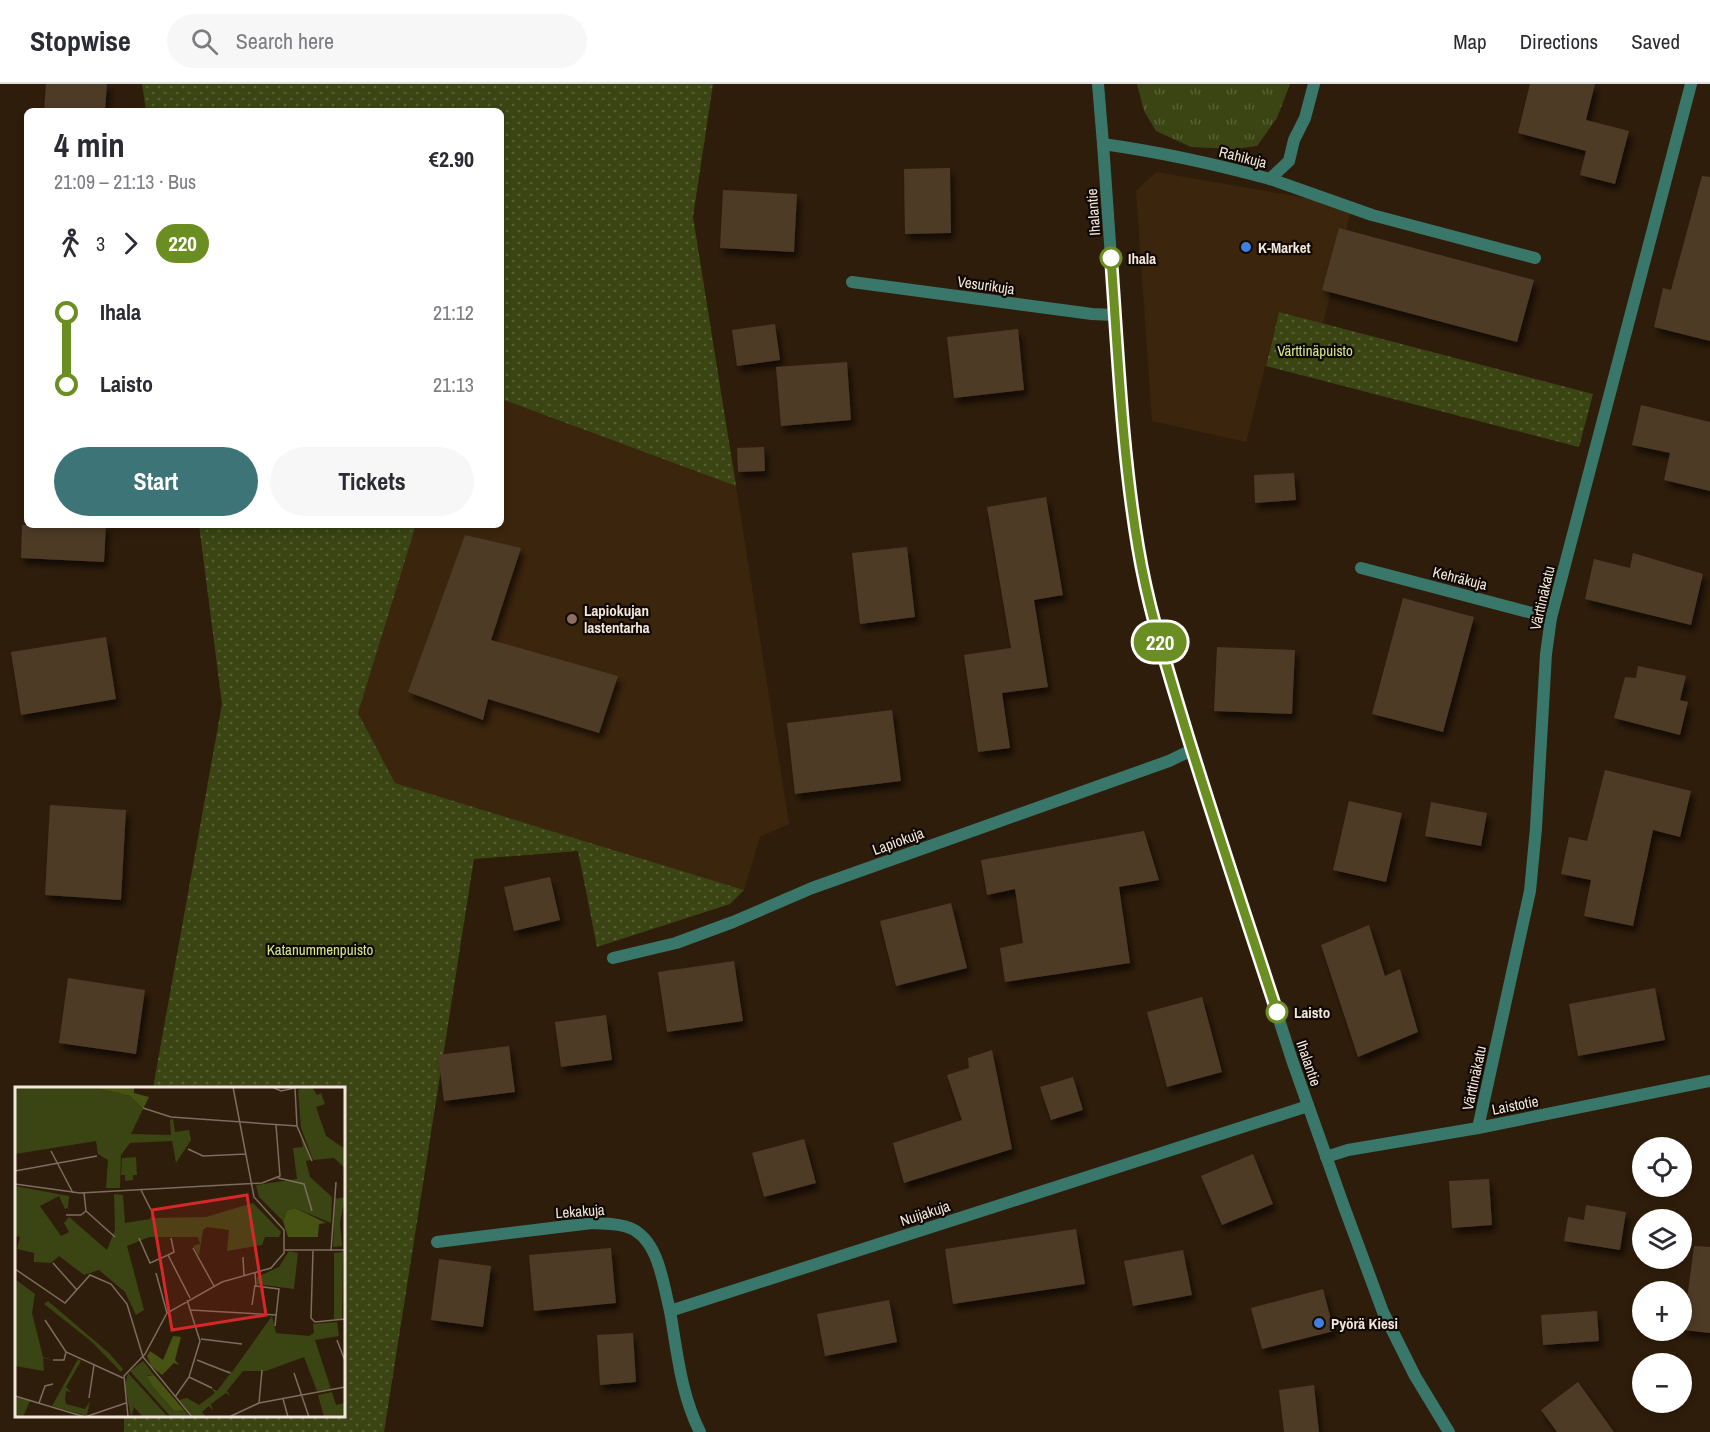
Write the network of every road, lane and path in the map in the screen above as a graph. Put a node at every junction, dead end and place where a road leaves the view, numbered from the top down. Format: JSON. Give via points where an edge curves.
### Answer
{"nodes":[{"id":1,"x":1098,"y":84,"type":"edge"},
{"id":2,"x":1314,"y":84,"type":"edge"},
{"id":3,"x":1691,"y":84,"type":"edge"},
{"id":4,"x":1103,"y":144,"type":"junction"},
{"id":5,"x":1270,"y":179,"type":"junction"},
{"id":6,"x":1535,"y":258,"type":"dead end"},
{"id":7,"x":852,"y":282,"type":"dead end"},
{"id":8,"x":1115,"y":315,"type":"junction"},
{"id":9,"x":1361,"y":568,"type":"dead end"},
{"id":10,"x":1551,"y":618,"type":"junction"},
{"id":11,"x":1192,"y":750,"type":"junction"},
{"id":12,"x":613,"y":958,"type":"dead end"},
{"id":13,"x":1710,"y":1081,"type":"edge"},
{"id":14,"x":1308,"y":1106,"type":"junction"},
{"id":15,"x":1478,"y":1128,"type":"junction"},
{"id":16,"x":1326,"y":1157,"type":"junction"},
{"id":17,"x":437,"y":1242,"type":"dead end"},
{"id":18,"x":670,"y":1311,"type":"junction"},
{"id":19,"x":700,"y":1432,"type":"edge"},
{"id":20,"x":1449,"y":1432,"type":"edge"}],
"edges":[{"from":1,"to":4,"type":"street","name":"Ihalantie"},
{"from":2,"to":5,"type":"street","name":"Rahikuja","via":[[1289,160]]},
{"from":3,"to":10,"type":"street","name":"Värttinäkatu"},
{"from":4,"to":5,"type":"street","name":"Rahikuja"},
{"from":4,"to":8,"type":"street","name":"Ihalantie"},
{"from":5,"to":6,"type":"street","via":[[1372,215]]},
{"from":7,"to":8,"type":"street","name":"Vesurikuja"},
{"from":8,"to":11,"type":"street","name":"Ihalantie","via":[[1138,548],[1153,621]]},
{"from":9,"to":10,"type":"street","name":"Kehräkuja"},
{"from":10,"to":15,"type":"street","name":"Värttinäkatu","via":[[1530,891]]},
{"from":11,"to":12,"type":"street","name":"Lapiokuja","via":[[812,888],[676,943]]},
{"from":11,"to":14,"type":"street","name":"Ihalantie"},
{"from":13,"to":15,"type":"street","name":"Laistotie"},
{"from":14,"to":16,"type":"street","name":"Ihalantie"},
{"from":14,"to":18,"type":"street","name":"Nuijakuja"},
{"from":15,"to":16,"type":"street","name":"Laistotie"},
{"from":16,"to":20,"type":"street","name":"Ihalantie","via":[[1383,1312],[1414,1376]]},
{"from":17,"to":18,"type":"street","name":"Lekakuja","via":[[592,1223],[631,1228],[646,1239],[656,1255]]},
{"from":18,"to":19,"type":"street","via":[[682,1379]]}]}
